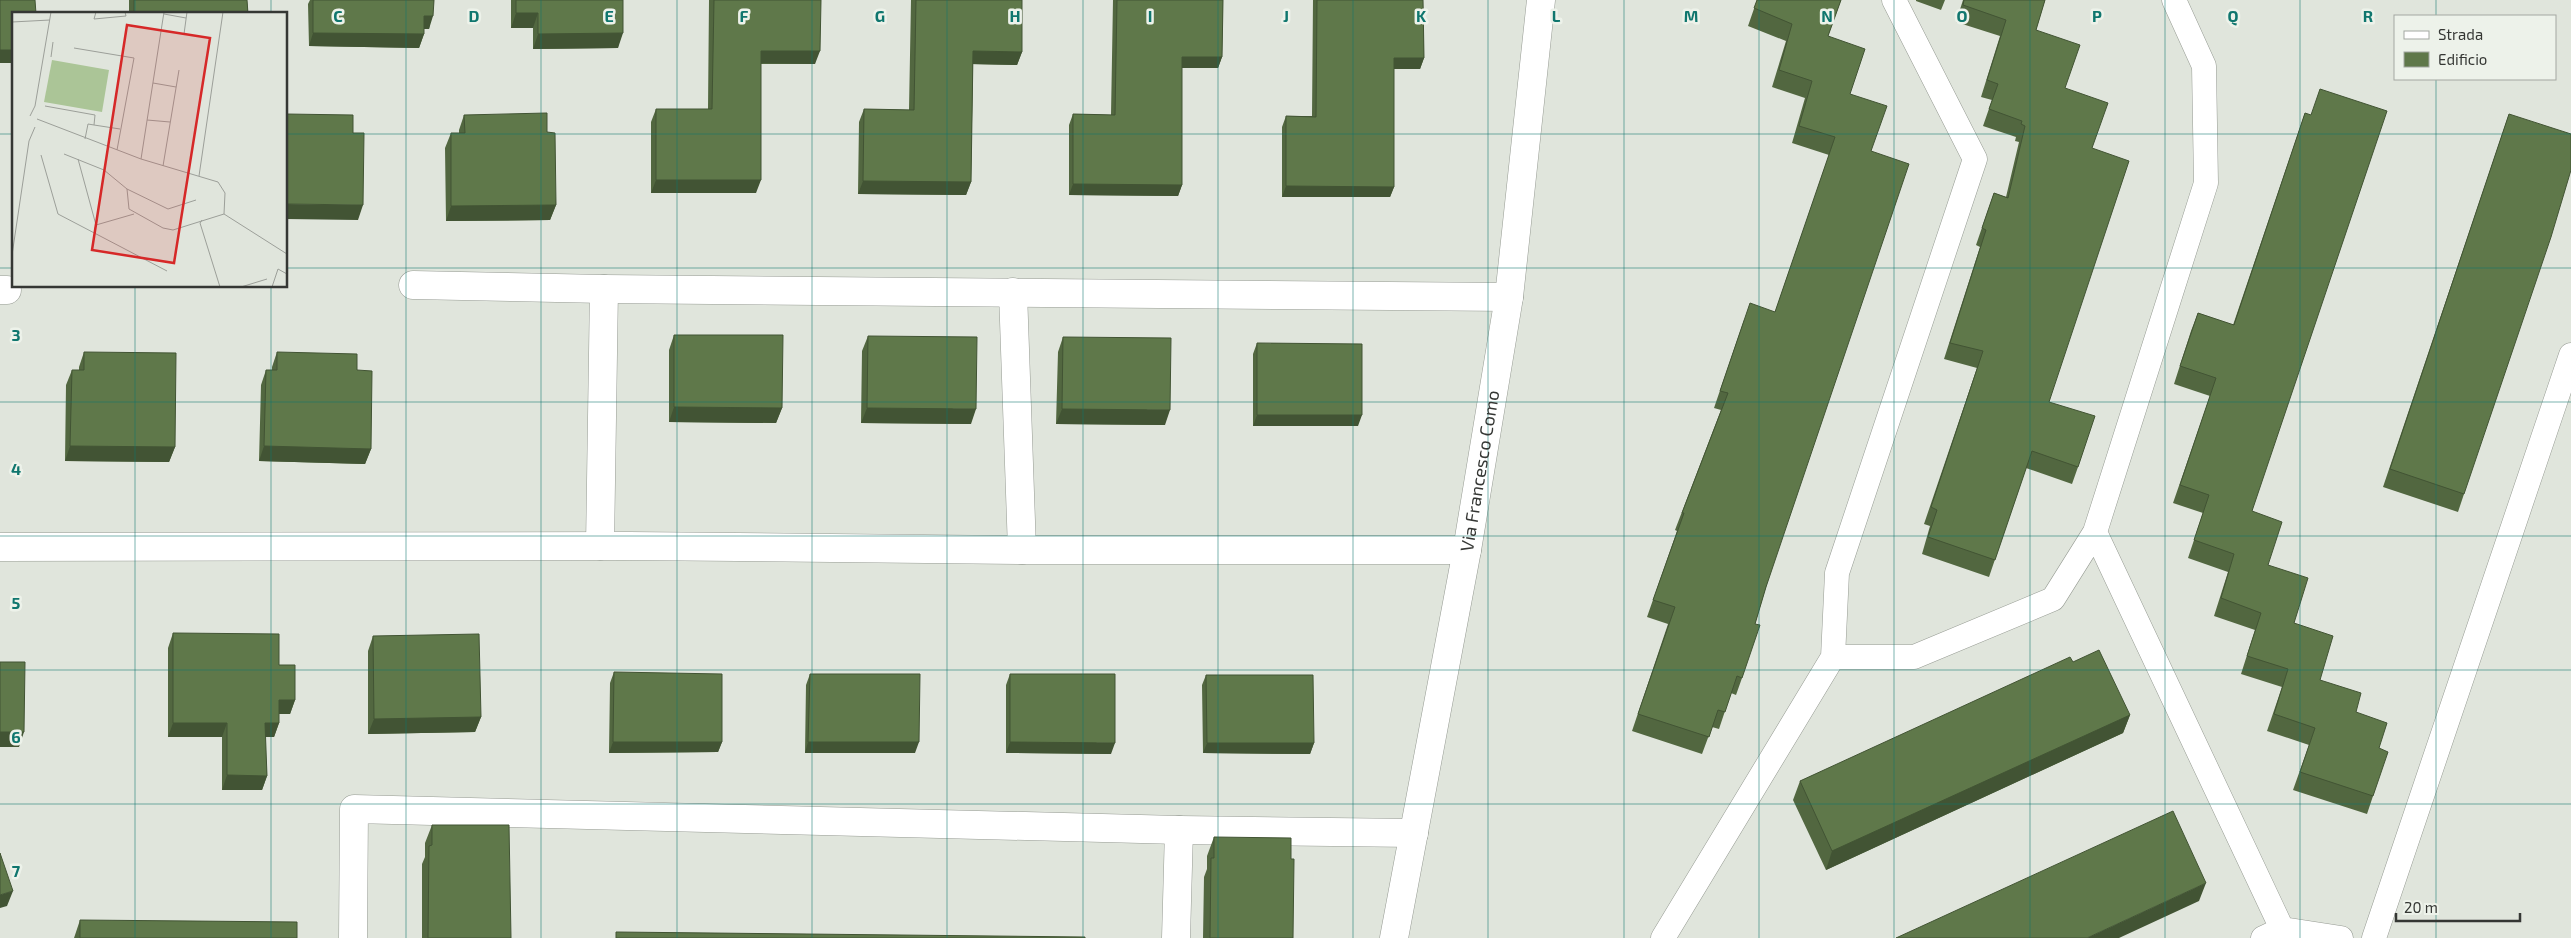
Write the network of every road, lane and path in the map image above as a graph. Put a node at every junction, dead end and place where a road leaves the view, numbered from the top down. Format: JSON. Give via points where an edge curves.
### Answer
{"nodes":[{"id":1,"x":1541,"y":0,"type":"edge"},
{"id":2,"x":1894,"y":0,"type":"edge"},
{"id":3,"x":2174,"y":0,"type":"edge"},
{"id":4,"x":413,"y":285,"type":"dead end"},
{"id":5,"x":604,"y":289,"type":"junction"},
{"id":6,"x":1012,"y":292,"type":"junction"},
{"id":7,"x":1509,"y":297,"type":"junction"},
{"id":8,"x":2571,"y":355,"type":"edge"},
{"id":9,"x":2095,"y":532,"type":"junction"},
{"id":10,"x":600,"y":546,"type":"junction"},
{"id":11,"x":0,"y":547,"type":"edge"},
{"id":12,"x":1022,"y":550,"type":"junction"},
{"id":13,"x":1467,"y":550,"type":"junction"},
{"id":14,"x":1833,"y":657,"type":"junction"},
{"id":15,"x":1178,"y":830,"type":"junction"},
{"id":16,"x":1414,"y":833,"type":"junction"},
{"id":17,"x":2273,"y":934,"type":"edge"},
{"id":18,"x":353,"y":938,"type":"edge"},
{"id":19,"x":1176,"y":938,"type":"edge"},
{"id":20,"x":1394,"y":938,"type":"edge"},
{"id":21,"x":1663,"y":938,"type":"edge"},
{"id":22,"x":2341,"y":938,"type":"edge"},
{"id":23,"x":2374,"y":938,"type":"edge"}],
"edges":[{"from":1,"to":7,"type":"street","name":"Via Francesco Como"},
{"from":2,"to":14,"type":"lane","via":[[1975,158],[1837,573]]},
{"from":3,"to":9,"type":"lane","via":[[2204,66],[2206,183]]},
{"from":4,"to":5,"type":"street"},
{"from":5,"to":6,"type":"street"},
{"from":5,"to":10,"type":"street"},
{"from":6,"to":7,"type":"street"},
{"from":6,"to":12,"type":"street"},
{"from":7,"to":13,"type":"street","name":"Via Francesco Como"},
{"from":8,"to":23,"type":"lane"},
{"from":9,"to":14,"type":"lane","via":[[2053,599],[1914,657]]},
{"from":9,"to":17,"type":"lane"},
{"from":10,"to":11,"type":"street"},
{"from":10,"to":12,"type":"street"},
{"from":12,"to":13,"type":"street"},
{"from":13,"to":16,"type":"street","name":"Via Francesco Como"},
{"from":14,"to":21,"type":"lane"},
{"from":15,"to":16,"type":"street"},
{"from":15,"to":18,"type":"street","via":[[354,809]]},
{"from":15,"to":19,"type":"street"},
{"from":16,"to":20,"type":"street","name":"Via Francesco Como"},
{"from":17,"to":22,"type":"lane"}]}
